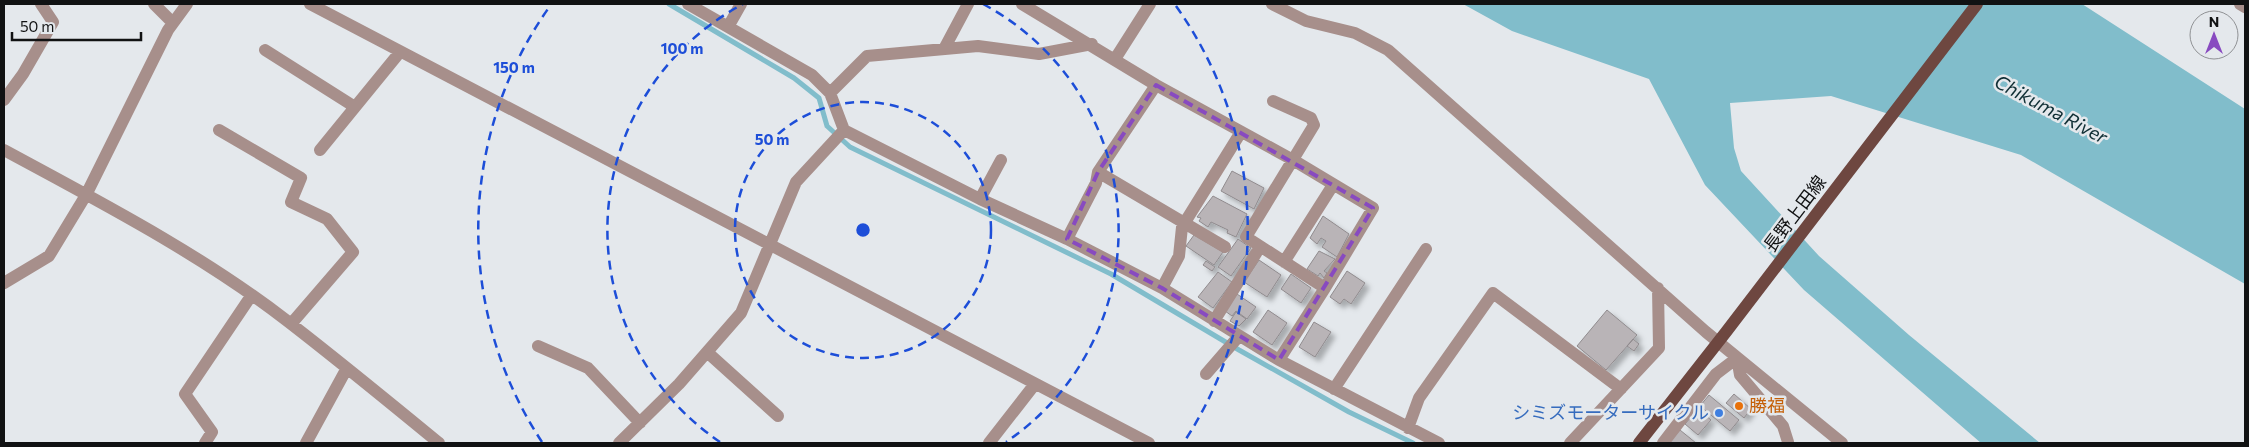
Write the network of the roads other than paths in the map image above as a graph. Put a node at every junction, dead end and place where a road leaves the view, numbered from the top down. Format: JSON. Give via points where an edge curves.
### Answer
{"nodes":[{"id":1,"x":41,"y":4,"type":"edge"},
{"id":2,"x":154,"y":4,"type":"edge"},
{"id":3,"x":187,"y":4,"type":"edge"},
{"id":4,"x":310,"y":4,"type":"edge"},
{"id":5,"x":688,"y":4,"type":"edge"},
{"id":6,"x":741,"y":4,"type":"edge"},
{"id":7,"x":968,"y":4,"type":"edge"},
{"id":8,"x":1022,"y":4,"type":"edge"},
{"id":9,"x":1150,"y":4,"type":"edge"},
{"id":10,"x":1272,"y":4,"type":"edge"},
{"id":11,"x":1977,"y":4,"type":"edge"},
{"id":12,"x":2240,"y":4,"type":"edge"},
{"id":13,"x":2245,"y":7,"type":"edge"},
{"id":14,"x":1043,"y":9,"type":"edge"},
{"id":15,"x":173,"y":23,"type":"junction"},
{"id":16,"x":728,"y":27,"type":"junction"},
{"id":17,"x":1092,"y":44,"type":"junction"},
{"id":18,"x":944,"y":49,"type":"junction"},
{"id":19,"x":265,"y":50,"type":"dead end"},
{"id":20,"x":400,"y":52,"type":"junction"},
{"id":21,"x":1115,"y":59,"type":"junction"},
{"id":22,"x":1156,"y":85,"type":"junction"},
{"id":23,"x":830,"y":93,"type":"junction"},
{"id":24,"x":4,"y":100,"type":"edge"},
{"id":25,"x":1273,"y":101,"type":"dead end"},
{"id":26,"x":355,"y":107,"type":"junction"},
{"id":27,"x":219,"y":130,"type":"dead end"},
{"id":28,"x":844,"y":130,"type":"junction"},
{"id":29,"x":1241,"y":132,"type":"junction"},
{"id":30,"x":4,"y":150,"type":"edge"},
{"id":31,"x":320,"y":150,"type":"dead end"},
{"id":32,"x":1001,"y":160,"type":"dead end"},
{"id":33,"x":1293,"y":160,"type":"junction"},
{"id":34,"x":1098,"y":172,"type":"junction"},
{"id":35,"x":1334,"y":185,"type":"junction"},
{"id":36,"x":86,"y":195,"type":"junction"},
{"id":37,"x":980,"y":199,"type":"junction"},
{"id":38,"x":1184,"y":223,"type":"junction"},
{"id":39,"x":1067,"y":239,"type":"junction"},
{"id":40,"x":768,"y":244,"type":"junction"},
{"id":41,"x":1260,"y":246,"type":"junction"},
{"id":42,"x":1225,"y":247,"type":"dead end"},
{"id":43,"x":1426,"y":248,"type":"dead end"},
{"id":44,"x":1284,"y":262,"type":"junction"},
{"id":45,"x":4,"y":283,"type":"edge"},
{"id":46,"x":1162,"y":288,"type":"junction"},
{"id":47,"x":1325,"y":288,"type":"junction"},
{"id":48,"x":1658,"y":288,"type":"junction"},
{"id":49,"x":251,"y":296,"type":"junction"},
{"id":50,"x":1214,"y":321,"type":"junction"},
{"id":51,"x":291,"y":324,"type":"junction"},
{"id":52,"x":1239,"y":336,"type":"junction"},
{"id":53,"x":1722,"y":337,"type":"junction"},
{"id":54,"x":538,"y":346,"type":"dead end"},
{"id":55,"x":707,"y":352,"type":"junction"},
{"id":56,"x":1738,"y":358,"type":"junction"},
{"id":57,"x":1279,"y":360,"type":"junction"},
{"id":58,"x":347,"y":368,"type":"junction"},
{"id":59,"x":1206,"y":374,"type":"dead end"},
{"id":60,"x":1035,"y":384,"type":"junction"},
{"id":61,"x":1334,"y":389,"type":"junction"},
{"id":62,"x":1621,"y":389,"type":"junction"},
{"id":63,"x":778,"y":416,"type":"dead end"},
{"id":64,"x":640,"y":423,"type":"junction"},
{"id":65,"x":1408,"y":428,"type":"junction"},
{"id":66,"x":1788,"y":442,"type":"dead end"},
{"id":67,"x":205,"y":443,"type":"edge"},
{"id":68,"x":306,"y":443,"type":"edge"},
{"id":69,"x":440,"y":443,"type":"edge"},
{"id":70,"x":619,"y":443,"type":"edge"},
{"id":71,"x":989,"y":443,"type":"edge"},
{"id":72,"x":1150,"y":443,"type":"edge"},
{"id":73,"x":1439,"y":443,"type":"edge"},
{"id":74,"x":1570,"y":443,"type":"edge"},
{"id":75,"x":1639,"y":443,"type":"edge"},
{"id":76,"x":1663,"y":443,"type":"edge"},
{"id":77,"x":1842,"y":443,"type":"edge"}],
"edges":[{"from":1,"to":24,"type":"street","via":[[53,22]]},
{"from":2,"to":15,"type":"street"},
{"from":3,"to":15,"type":"street"},
{"from":4,"to":20,"type":"street"},
{"from":5,"to":16,"type":"street"},
{"from":6,"to":16,"type":"street"},
{"from":7,"to":18,"type":"street"},
{"from":8,"to":14,"type":"street"},
{"from":9,"to":21,"type":"street"},
{"from":10,"to":48,"type":"street","via":[[1306,21],[1355,32],[1388,50]]},
{"from":11,"to":53,"type":"main road","name":"長野上田線"},
{"from":12,"to":13,"type":"street"},
{"from":14,"to":17,"type":"street"},
{"from":15,"to":36,"type":"street"},
{"from":16,"to":23,"type":"street","via":[[812,75]]},
{"from":17,"to":18,"type":"street","via":[[1039,54],[978,46]]},
{"from":17,"to":21,"type":"street"},
{"from":18,"to":23,"type":"street","via":[[867,56]]},
{"from":19,"to":26,"type":"street"},
{"from":20,"to":26,"type":"street"},
{"from":20,"to":40,"type":"street"},
{"from":21,"to":22,"type":"street"},
{"from":22,"to":29,"type":"street"},
{"from":22,"to":34,"type":"street"},
{"from":23,"to":28,"type":"street"},
{"from":25,"to":33,"type":"street","via":[[1311,118],[1314,125]]},
{"from":26,"to":31,"type":"street"},
{"from":27,"to":51,"type":"street","via":[[301,178],[291,202],[327,219],[353,252]]},
{"from":28,"to":37,"type":"street"},
{"from":28,"to":40,"type":"street","via":[[796,182]]},
{"from":29,"to":33,"type":"street"},
{"from":29,"to":38,"type":"street"},
{"from":30,"to":36,"type":"street"},
{"from":32,"to":37,"type":"street"},
{"from":33,"to":35,"type":"street"},
{"from":33,"to":41,"type":"street","via":[[1246,237]]},
{"from":34,"to":38,"type":"street"},
{"from":34,"to":39,"type":"street","via":[[1096,183]]},
{"from":35,"to":44,"type":"street"},
{"from":35,"to":47,"type":"street","via":[[1373,208]]},
{"from":36,"to":45,"type":"street","via":[[49,256]]},
{"from":36,"to":49,"type":"street"},
{"from":37,"to":39,"type":"street"},
{"from":38,"to":42,"type":"street"},
{"from":38,"to":46,"type":"street","via":[[1179,256]]},
{"from":39,"to":46,"type":"street"},
{"from":40,"to":55,"type":"street","via":[[740,313]]},
{"from":40,"to":60,"type":"street"},
{"from":41,"to":44,"type":"street"},
{"from":41,"to":50,"type":"street"},
{"from":43,"to":61,"type":"street"},
{"from":44,"to":47,"type":"street"},
{"from":46,"to":50,"type":"street"},
{"from":47,"to":57,"type":"street"},
{"from":48,"to":53,"type":"street"},
{"from":48,"to":62,"type":"street","via":[[1660,348]]},
{"from":49,"to":51,"type":"street"},
{"from":49,"to":67,"type":"street","via":[[185,394],[212,432]]},
{"from":50,"to":52,"type":"street"},
{"from":51,"to":58,"type":"street"},
{"from":52,"to":57,"type":"street"},
{"from":52,"to":59,"type":"street"},
{"from":53,"to":56,"type":"street"},
{"from":53,"to":75,"type":"main road","name":"長野上田線"},
{"from":54,"to":64,"type":"street","via":[[588,368]]},
{"from":55,"to":63,"type":"street"},
{"from":55,"to":64,"type":"street"},
{"from":56,"to":66,"type":"street","via":[[1740,376],[1783,426]]},
{"from":56,"to":76,"type":"street","via":[[1716,374]]},
{"from":56,"to":77,"type":"street"},
{"from":57,"to":61,"type":"street"},
{"from":58,"to":68,"type":"street"},
{"from":58,"to":69,"type":"street"},
{"from":60,"to":71,"type":"street"},
{"from":60,"to":72,"type":"street"},
{"from":61,"to":65,"type":"street"},
{"from":62,"to":65,"type":"street","via":[[1493,294],[1419,398]]},
{"from":62,"to":74,"type":"street"},
{"from":64,"to":70,"type":"street"},
{"from":65,"to":73,"type":"street"}]}
